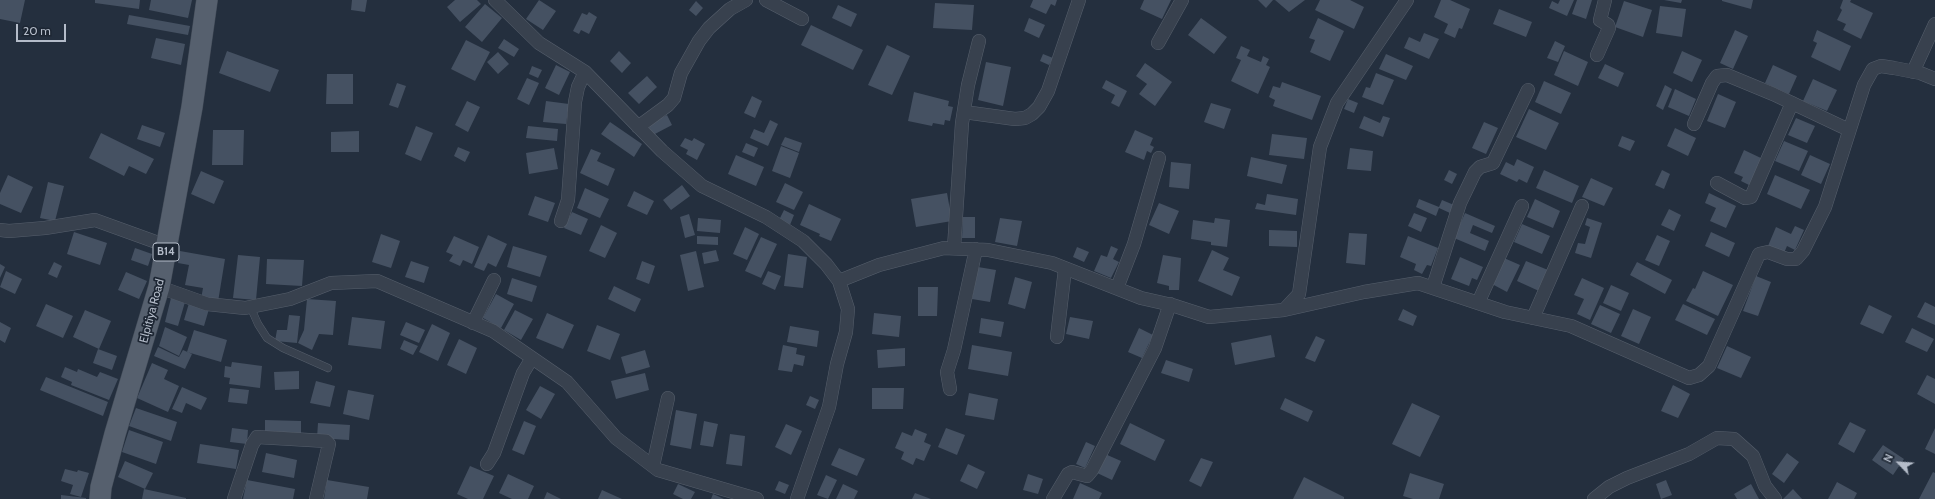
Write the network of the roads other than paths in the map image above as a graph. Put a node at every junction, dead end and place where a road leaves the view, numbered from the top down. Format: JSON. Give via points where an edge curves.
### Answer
{"nodes":[{"id":1,"x":207,"y":0,"type":"edge"},
{"id":2,"x":494,"y":0,"type":"edge"},
{"id":3,"x":746,"y":0,"type":"edge"},
{"id":4,"x":766,"y":0,"type":"edge"},
{"id":5,"x":1079,"y":0,"type":"edge"},
{"id":6,"x":1182,"y":0,"type":"edge"},
{"id":7,"x":1407,"y":0,"type":"edge"},
{"id":8,"x":1605,"y":0,"type":"edge"},
{"id":9,"x":802,"y":19,"type":"dead end"},
{"id":10,"x":1935,"y":24,"type":"edge"},
{"id":11,"x":979,"y":41,"type":"dead end"},
{"id":12,"x":1158,"y":43,"type":"dead end"},
{"id":13,"x":1597,"y":55,"type":"dead end"},
{"id":14,"x":585,"y":72,"type":"junction"},
{"id":15,"x":1913,"y":72,"type":"junction"},
{"id":16,"x":1935,"y":79,"type":"edge"},
{"id":17,"x":1528,"y":90,"type":"dead end"},
{"id":18,"x":1792,"y":103,"type":"junction"},
{"id":19,"x":964,"y":112,"type":"junction"},
{"id":20,"x":1694,"y":124,"type":"dead end"},
{"id":21,"x":638,"y":127,"type":"junction"},
{"id":22,"x":1849,"y":130,"type":"junction"},
{"id":23,"x":1159,"y":158,"type":"dead end"},
{"id":24,"x":1717,"y":183,"type":"dead end"},
{"id":25,"x":1522,"y":206,"type":"dead end"},
{"id":26,"x":1582,"y":206,"type":"dead end"},
{"id":27,"x":561,"y":221,"type":"dead end"},
{"id":28,"x":0,"y":230,"type":"edge"},
{"id":29,"x":167,"y":246,"type":"junction"},
{"id":30,"x":954,"y":248,"type":"junction"},
{"id":31,"x":976,"y":249,"type":"junction"},
{"id":32,"x":1066,"y":269,"type":"junction"},
{"id":33,"x":494,"y":280,"type":"dead end"},
{"id":34,"x":839,"y":281,"type":"junction"},
{"id":35,"x":159,"y":287,"type":"junction"},
{"id":36,"x":1433,"y":287,"type":"junction"},
{"id":37,"x":1117,"y":288,"type":"junction"},
{"id":38,"x":1478,"y":303,"type":"junction"},
{"id":39,"x":1170,"y":304,"type":"junction"},
{"id":40,"x":250,"y":306,"type":"junction"},
{"id":41,"x":1284,"y":310,"type":"junction"},
{"id":42,"x":1533,"y":318,"type":"junction"},
{"id":43,"x":473,"y":323,"type":"junction"},
{"id":44,"x":1057,"y":337,"type":"dead end"},
{"id":45,"x":532,"y":358,"type":"junction"},
{"id":46,"x":328,"y":368,"type":"dead end"},
{"id":47,"x":950,"y":389,"type":"dead end"},
{"id":48,"x":668,"y":398,"type":"dead end"},
{"id":49,"x":487,"y":464,"type":"dead end"},
{"id":50,"x":653,"y":466,"type":"junction"},
{"id":51,"x":100,"y":499,"type":"edge"},
{"id":52,"x":234,"y":499,"type":"edge"},
{"id":53,"x":316,"y":499,"type":"edge"},
{"id":54,"x":757,"y":499,"type":"edge"},
{"id":55,"x":797,"y":499,"type":"edge"},
{"id":56,"x":1053,"y":499,"type":"edge"},
{"id":57,"x":1594,"y":499,"type":"edge"},
{"id":58,"x":1775,"y":499,"type":"edge"}],
"edges":[{"from":1,"to":29,"type":"main road","name":"Elpitiya Road","number":"B14","via":[[192,107]]},
{"from":2,"to":14,"type":"street","via":[[539,43]]},
{"from":3,"to":21,"type":"street","via":[[730,9],[710,28],[699,41],[681,73],[674,98]]},
{"from":4,"to":9,"type":"street"},
{"from":5,"to":19,"type":"street","via":[[1048,91],[1032,114],[1015,119]]},
{"from":6,"to":12,"type":"street"},
{"from":7,"to":41,"type":"street","via":[[1337,103],[1320,147],[1299,294]]},
{"from":8,"to":13,"type":"street","via":[[1600,20],[1609,28]]},
{"from":10,"to":15,"type":"street"},
{"from":11,"to":19,"type":"street"},
{"from":14,"to":21,"type":"street"},
{"from":14,"to":27,"type":"street","via":[[575,102],[568,200]]},
{"from":15,"to":16,"type":"street"},
{"from":15,"to":22,"type":"street","via":[[1881,66],[1873,69],[1864,85]]},
{"from":17,"to":36,"type":"street","via":[[1493,163],[1480,167],[1475,172],[1460,203]]},
{"from":18,"to":20,"type":"street","via":[[1743,81],[1726,75],[1717,76]]},
{"from":18,"to":22,"type":"street"},
{"from":18,"to":24,"type":"street","via":[[1751,197],[1745,198]]},
{"from":19,"to":30,"type":"street"},
{"from":21,"to":34,"type":"street","via":[[702,186],[766,217],[803,241]]},
{"from":22,"to":42,"type":"street","via":[[1825,208],[1803,251],[1796,259],[1788,260],[1768,252],[1759,254],[1709,366],[1699,375],[1689,378],[1571,326]]},
{"from":23,"to":37,"type":"street","via":[[1134,244]]},
{"from":25,"to":38,"type":"street"},
{"from":26,"to":42,"type":"street"},
{"from":28,"to":29,"type":"street","via":[[45,228],[95,220]]},
{"from":29,"to":35,"type":"main road","name":"Elpitiya Road","number":"B14"},
{"from":30,"to":31,"type":"street"},
{"from":30,"to":34,"type":"street","via":[[944,248],[879,265]]},
{"from":31,"to":32,"type":"street","via":[[1052,263]]},
{"from":31,"to":47,"type":"street","via":[[947,372]]},
{"from":32,"to":37,"type":"street"},
{"from":32,"to":44,"type":"street"},
{"from":33,"to":43,"type":"street"},
{"from":34,"to":55,"type":"street","via":[[848,309],[846,332],[828,407]]},
{"from":35,"to":40,"type":"street","via":[[206,304],[244,308]]},
{"from":35,"to":51,"type":"main road","name":"Elpitiya Road","number":"B14","via":[[113,442]]},
{"from":36,"to":38,"type":"street"},
{"from":36,"to":41,"type":"street","via":[[1418,283],[1343,296]]},
{"from":37,"to":39,"type":"street","via":[[1142,298]]},
{"from":38,"to":42,"type":"street"},
{"from":39,"to":41,"type":"street","via":[[1209,317]]},
{"from":39,"to":56,"type":"street","via":[[1155,348],[1092,470],[1087,476],[1072,472],[1068,474]]},
{"from":40,"to":43,"type":"street","via":[[290,299],[331,283],[377,281]]},
{"from":40,"to":46,"type":"lane","via":[[267,338]]},
{"from":43,"to":45,"type":"street","via":[[493,331]]},
{"from":45,"to":49,"type":"street","via":[[523,373],[494,454]]},
{"from":45,"to":50,"type":"street","via":[[567,382],[616,438]]},
{"from":48,"to":50,"type":"street"},
{"from":50,"to":54,"type":"street","via":[[658,470]]},
{"from":52,"to":53,"type":"street","via":[[252,445],[258,436],[326,441],[328,444]]},
{"from":57,"to":58,"type":"street","via":[[1609,487],[1627,478],[1689,454],[1717,438],[1734,439],[1753,456],[1765,486]]}]}
